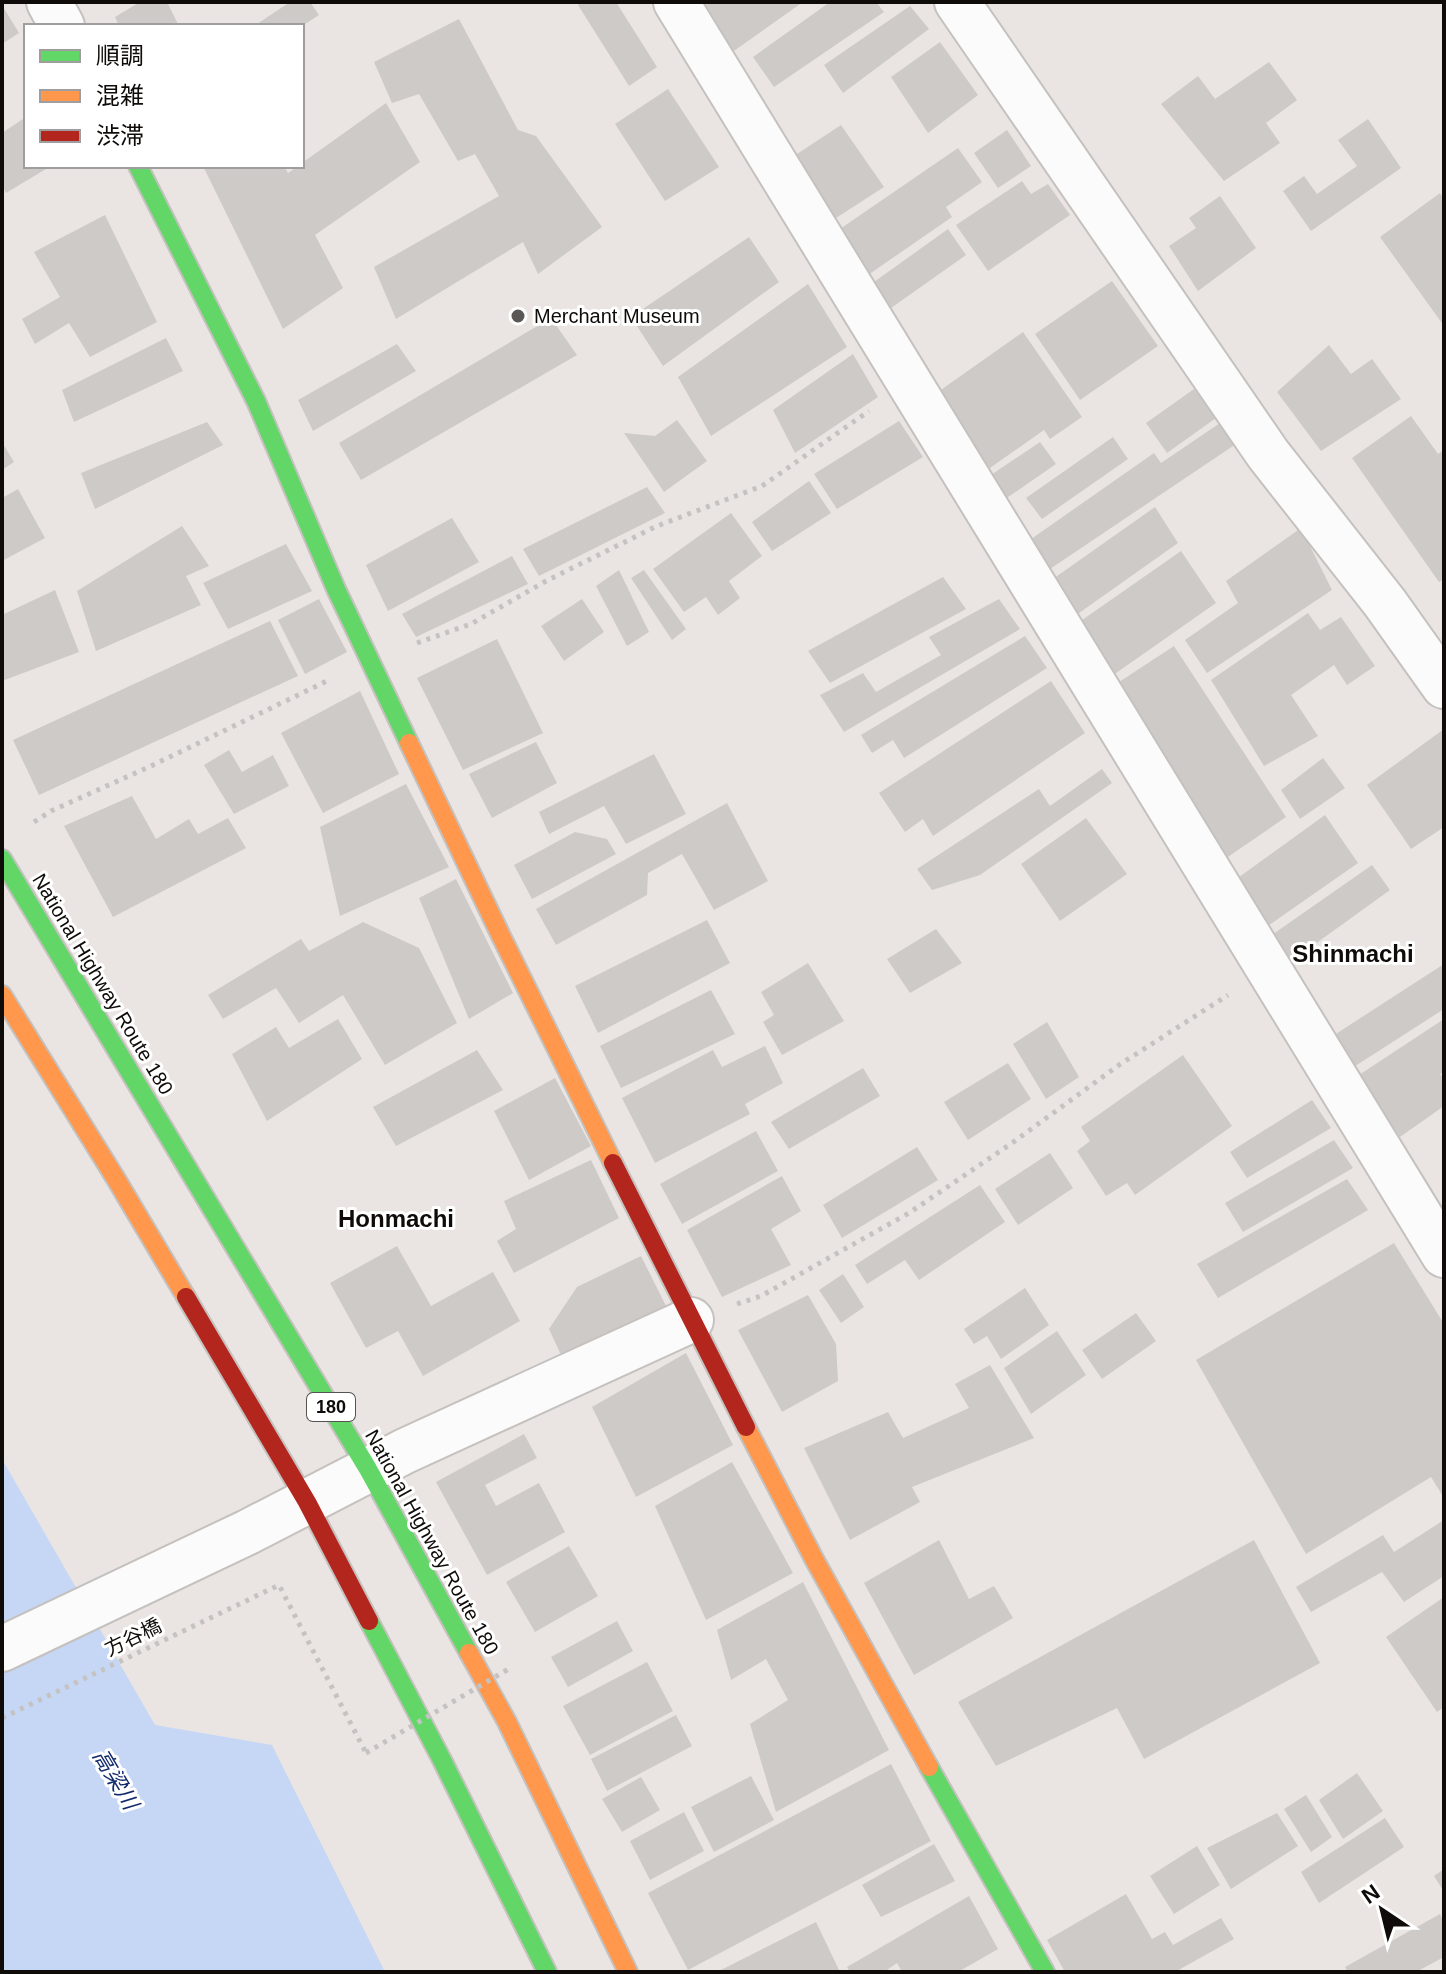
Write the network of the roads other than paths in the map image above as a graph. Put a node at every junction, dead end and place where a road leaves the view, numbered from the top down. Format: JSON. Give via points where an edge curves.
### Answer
{"nodes":[{"id":1,"x":49,"y":2,"type":"edge"},
{"id":2,"x":676,"y":2,"type":"edge"},
{"id":3,"x":957,"y":2,"type":"edge"},
{"id":4,"x":61,"y":24,"type":"edge"},
{"id":5,"x":139,"y":168,"type":"edge"},
{"id":6,"x":1444,"y":686,"type":"edge"},
{"id":7,"x":2,"y":859,"type":"edge"},
{"id":8,"x":2,"y":995,"type":"edge"},
{"id":9,"x":1444,"y":1255,"type":"edge"},
{"id":10,"x":691,"y":1320,"type":"junction"},
{"id":11,"x":368,"y":1469,"type":"junction"},
{"id":12,"x":307,"y":1502,"type":"junction"},
{"id":13,"x":2,"y":1649,"type":"edge"},
{"id":14,"x":547,"y":1972,"type":"edge"},
{"id":15,"x":628,"y":1972,"type":"edge"},
{"id":16,"x":1045,"y":1972,"type":"edge"}],
"edges":[{"from":1,"to":4,"type":"street"},
{"from":2,"to":9,"type":"street"},
{"from":3,"to":6,"type":"street","via":[[1268,454]]},
{"from":5,"to":10,"type":"main road","via":[[256,401],[336,589],[501,936]]},
{"from":7,"to":11,"type":"main road","name":"National Highway Route 180","number":"180"},
{"from":8,"to":12,"type":"main road"},
{"from":10,"to":11,"type":"street"},
{"from":10,"to":16,"type":"main road","via":[[821,1570]]},
{"from":11,"to":12,"type":"street"},
{"from":11,"to":15,"type":"main road","name":"National Highway Route 180","number":"180","via":[[507,1722]]},
{"from":12,"to":13,"type":"street"},
{"from":12,"to":14,"type":"main road"}]}
